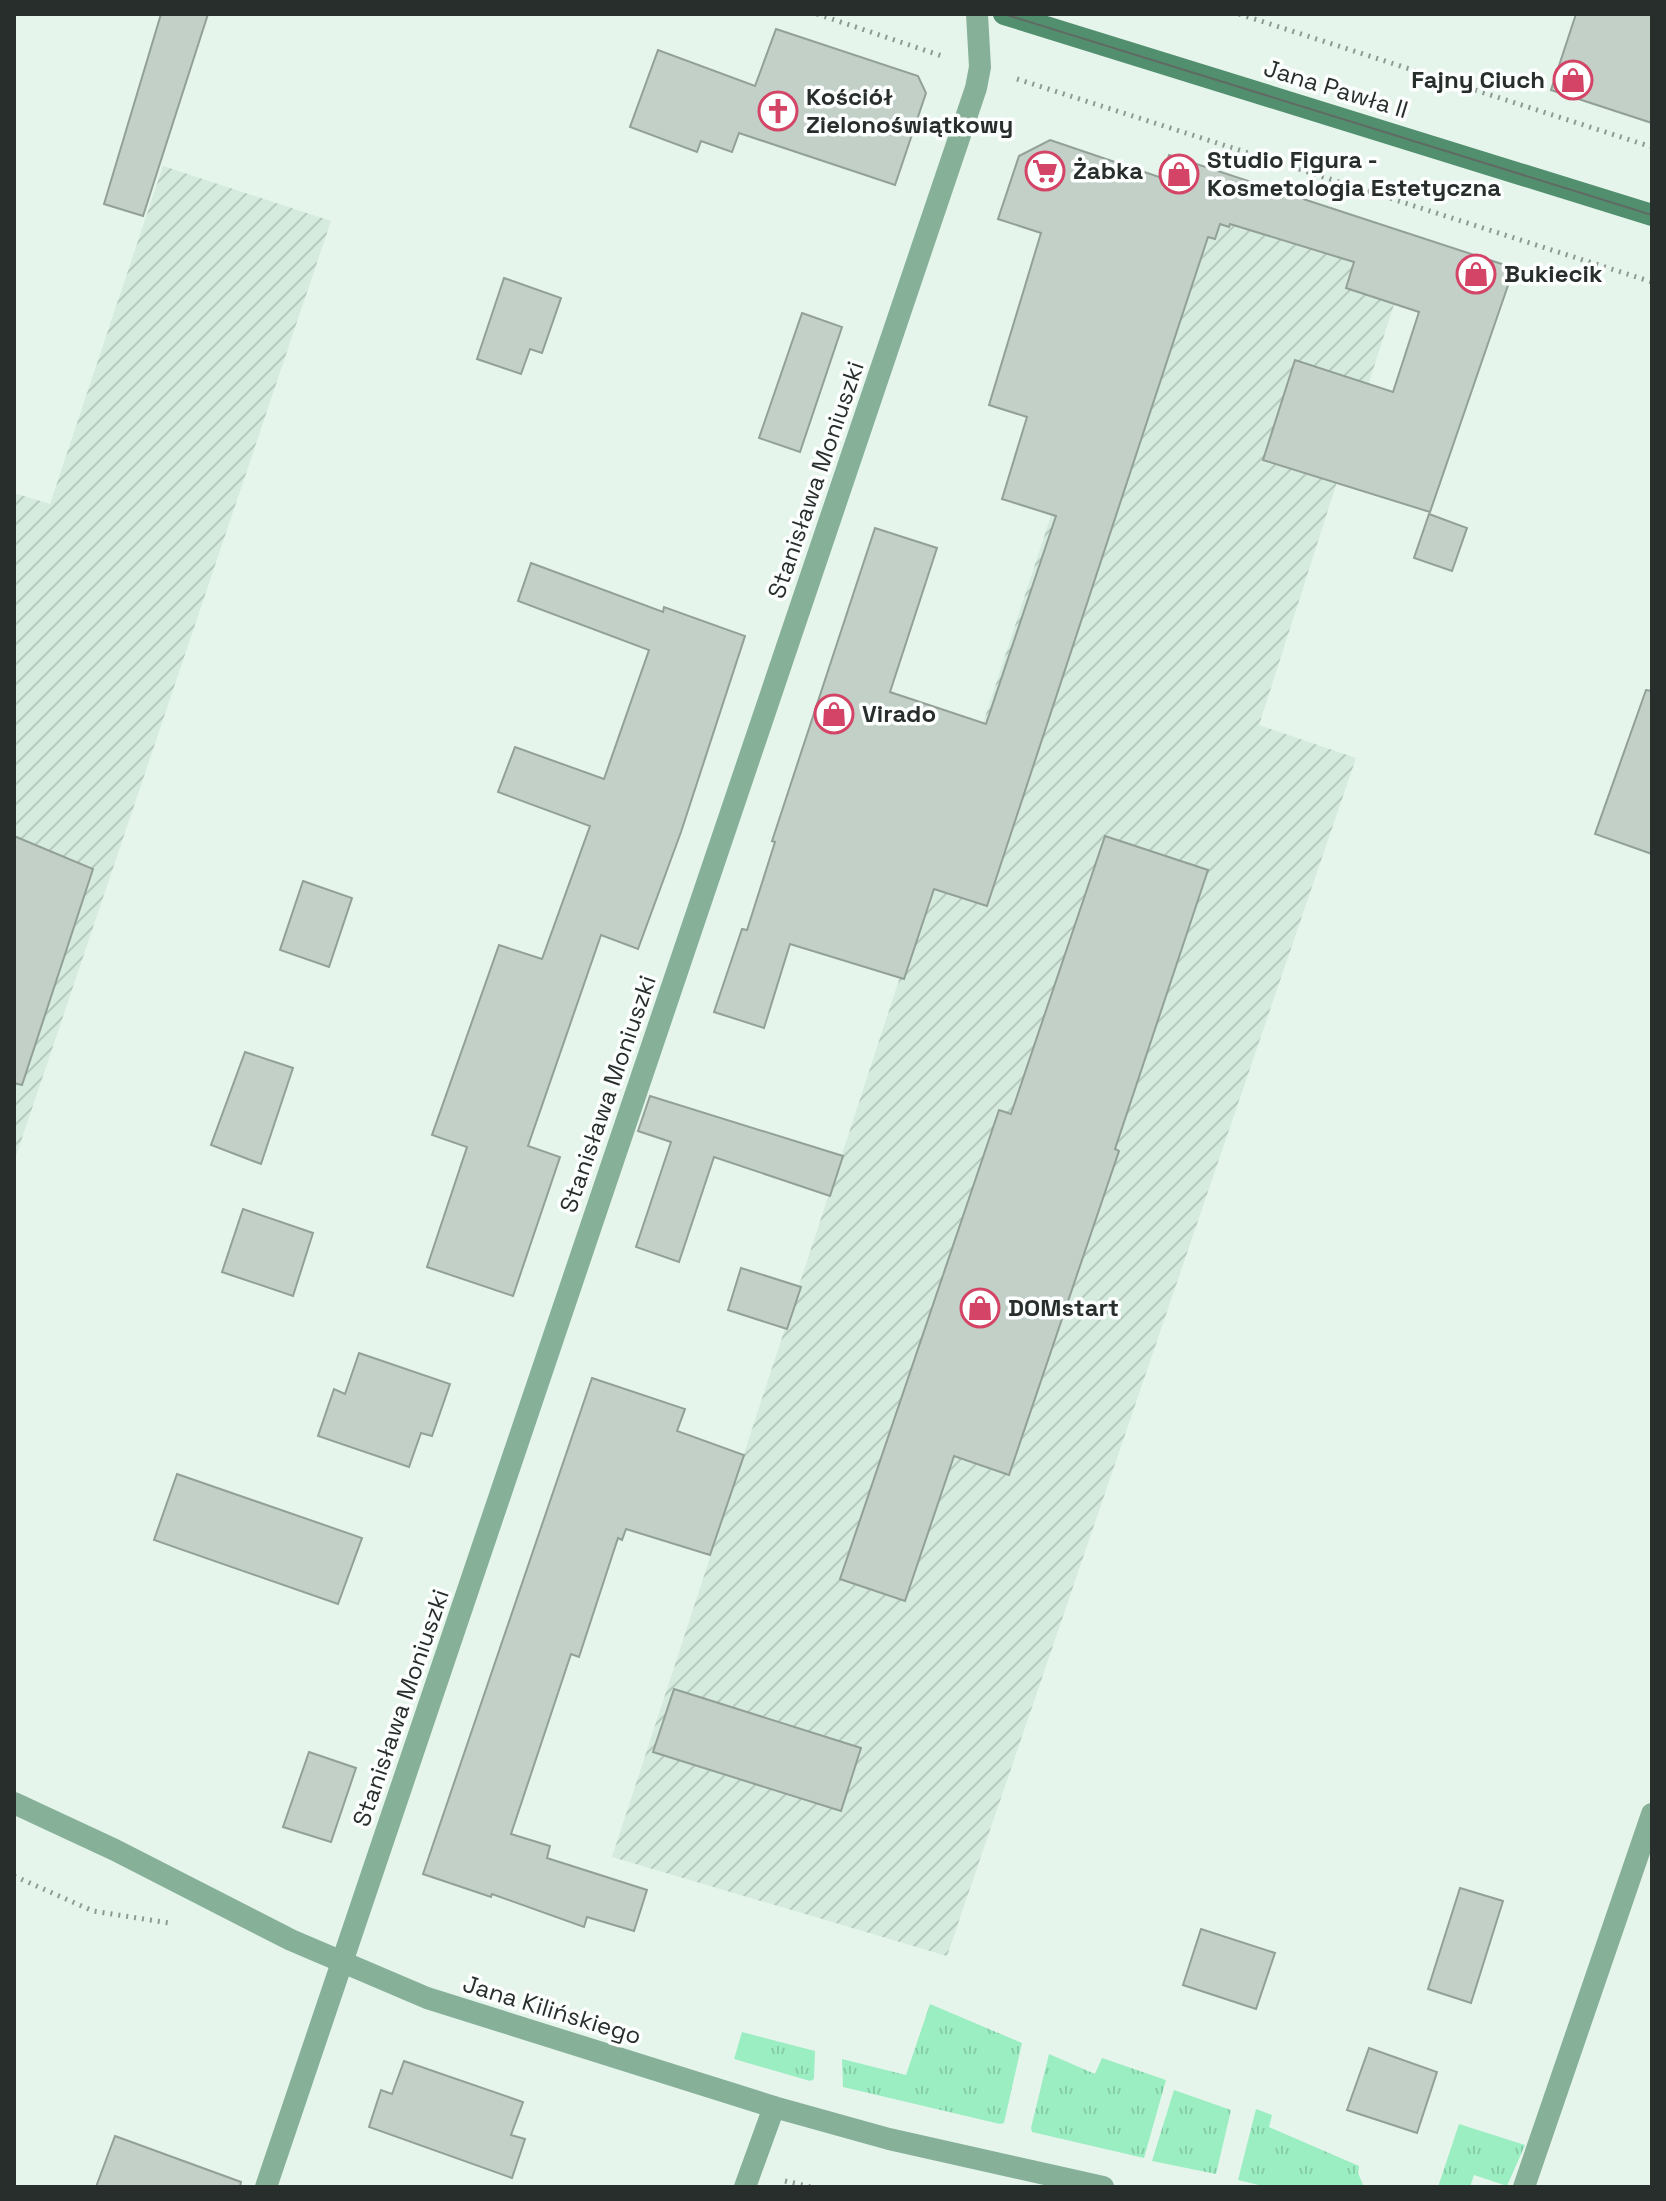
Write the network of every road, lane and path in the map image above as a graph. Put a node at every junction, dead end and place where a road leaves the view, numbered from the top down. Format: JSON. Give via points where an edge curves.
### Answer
{"nodes":[{"id":1,"x":817,"y":14,"type":"edge"},
{"id":2,"x":977,"y":14,"type":"edge"},
{"id":3,"x":1004,"y":14,"type":"edge"},
{"id":4,"x":1239,"y":14,"type":"edge"},
{"id":5,"x":942,"y":56,"type":"dead end"},
{"id":6,"x":1039,"y":86,"type":"dead end"},
{"id":7,"x":1652,"y":147,"type":"edge"},
{"id":8,"x":1652,"y":215,"type":"edge"},
{"id":9,"x":1652,"y":282,"type":"edge"},
{"id":10,"x":14,"y":1803,"type":"edge"},
{"id":11,"x":1652,"y":1814,"type":"edge"},
{"id":12,"x":14,"y":1876,"type":"edge"},
{"id":13,"x":180,"y":1929,"type":"dead end"},
{"id":14,"x":343,"y":1962,"type":"junction"},
{"id":15,"x":774,"y":2107,"type":"junction"},
{"id":16,"x":774,"y":2179,"type":"dead end"},
{"id":17,"x":266,"y":2187,"type":"edge"},
{"id":18,"x":745,"y":2187,"type":"edge"},
{"id":19,"x":811,"y":2187,"type":"edge"},
{"id":20,"x":1103,"y":2187,"type":"edge"},
{"id":21,"x":1524,"y":2187,"type":"edge"}],
"edges":[{"from":1,"to":5,"type":"path"},
{"from":2,"to":14,"type":"street","name":"Stanisława Moniuszki","via":[[976,88]]},
{"from":3,"to":8,"type":"main road","name":"Jana Pawła II"},
{"from":4,"to":7,"type":"path"},
{"from":6,"to":9,"type":"path"},
{"from":10,"to":14,"type":"street","name":"Jana Kilińskiego"},
{"from":11,"to":21,"type":"street"},
{"from":12,"to":13,"type":"path","via":[[93,1911]]},
{"from":14,"to":15,"type":"street","name":"Jana Kilińskiego","via":[[427,1998]]},
{"from":14,"to":17,"type":"street","name":"Stanisława Moniuszki"},
{"from":15,"to":18,"type":"street"},
{"from":15,"to":20,"type":"street","name":"Jana Kilińskiego"},
{"from":16,"to":19,"type":"path"}]}
